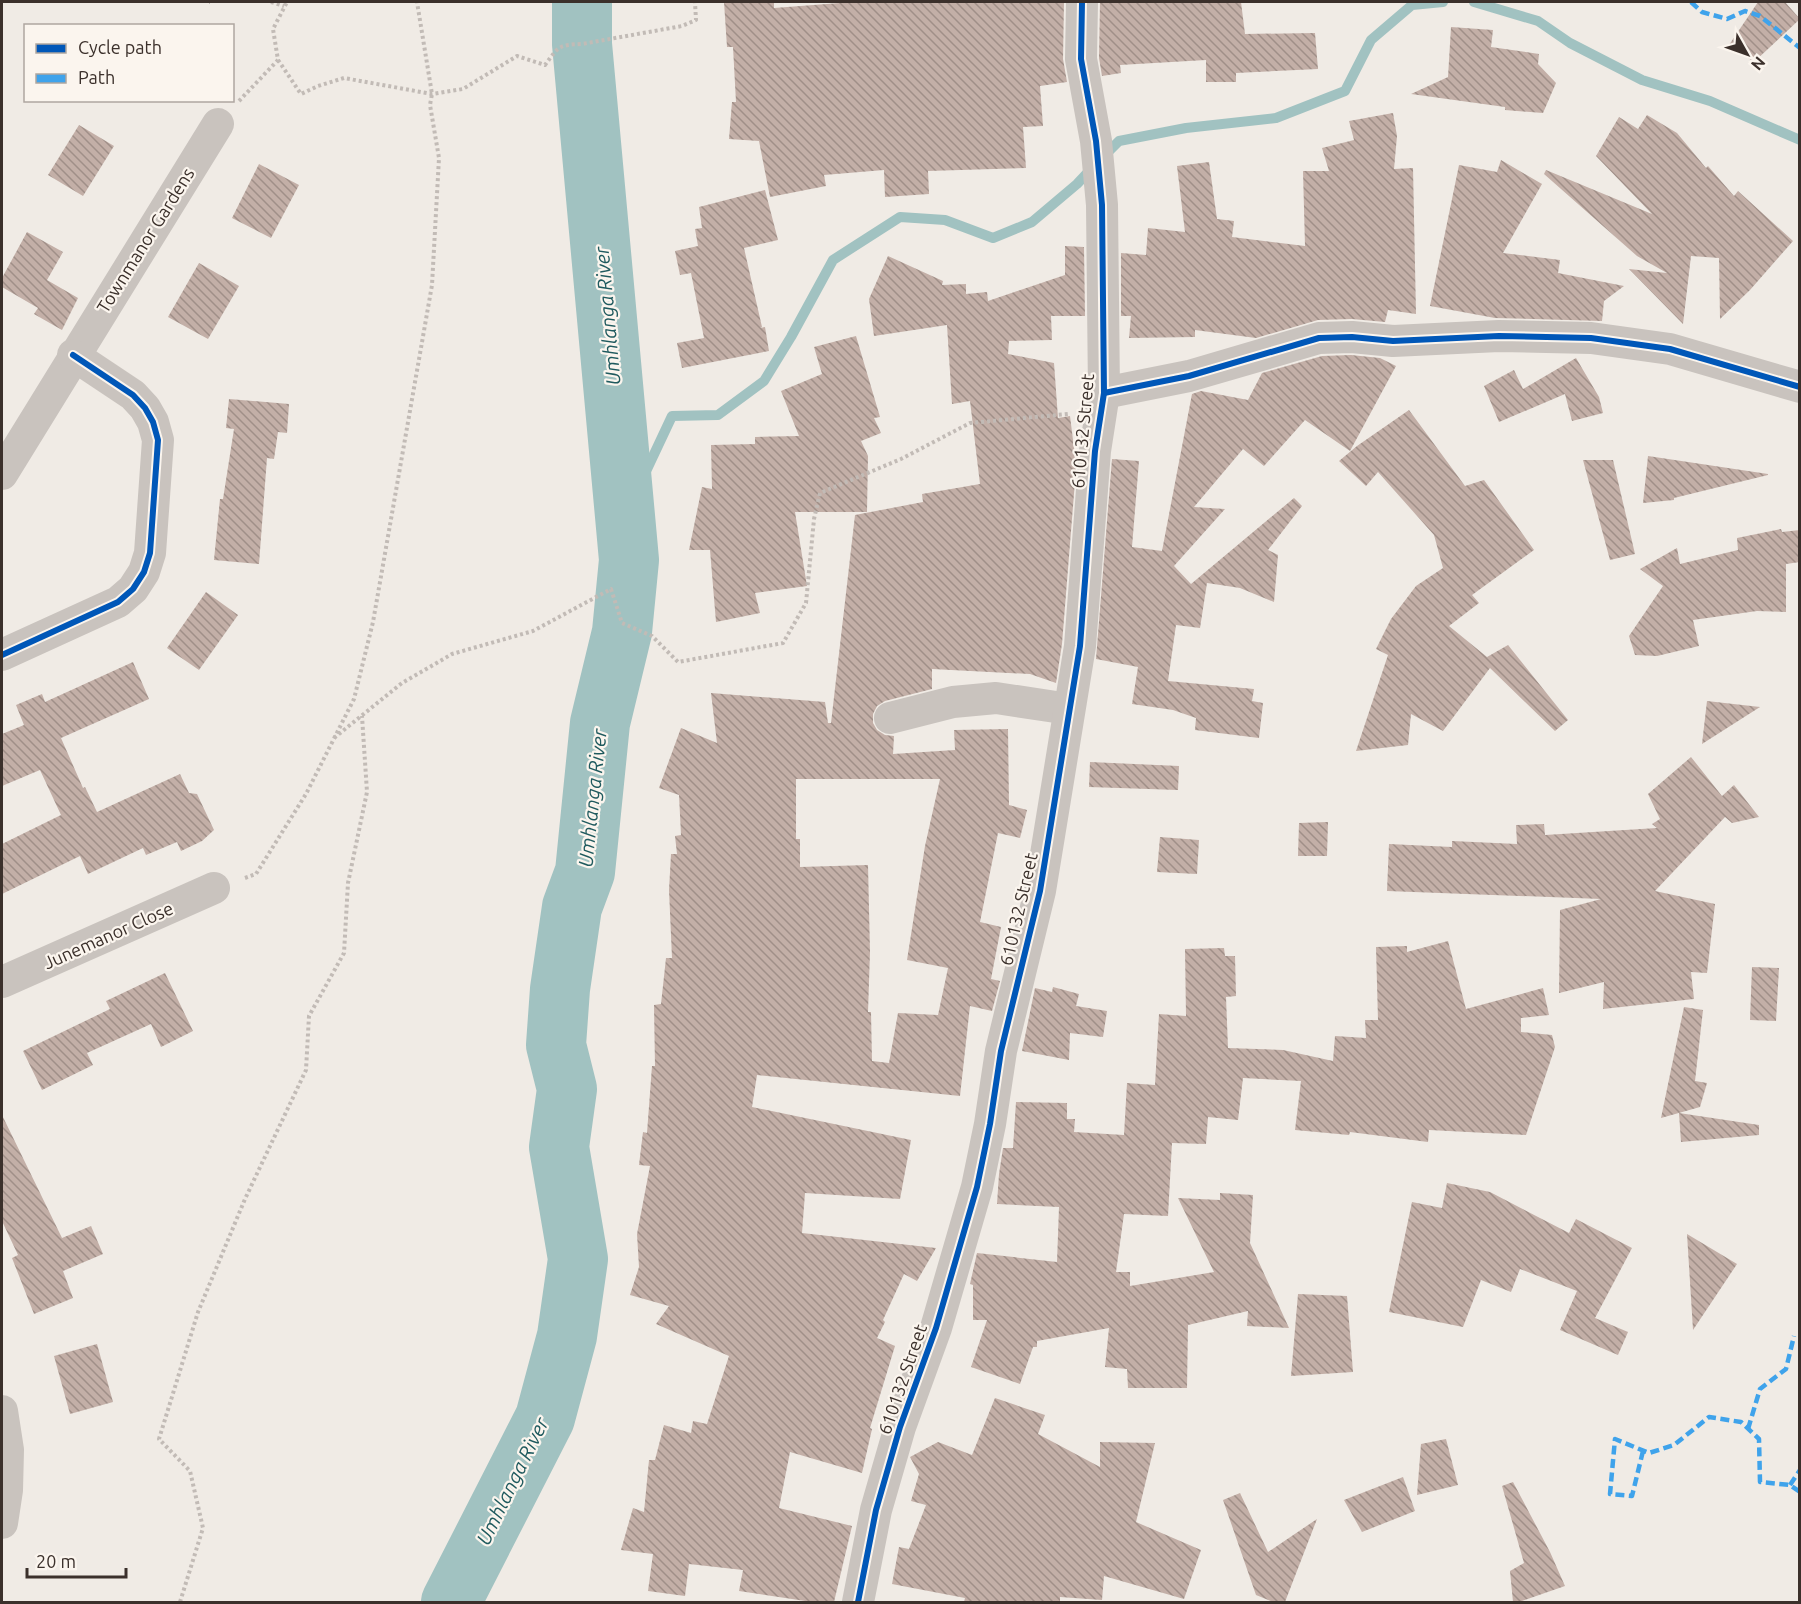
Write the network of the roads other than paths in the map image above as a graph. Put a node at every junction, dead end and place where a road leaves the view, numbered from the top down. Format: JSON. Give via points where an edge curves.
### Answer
{"nodes":[{"id":1,"x":1082,"y":2,"type":"edge"},
{"id":2,"x":218,"y":124,"type":"road end"},
{"id":3,"x":73,"y":356,"type":"junction"},
{"id":4,"x":1800,"y":387,"type":"edge"},
{"id":5,"x":1103,"y":402,"type":"junction"},
{"id":6,"x":2,"y":474,"type":"edge"},
{"id":7,"x":2,"y":655,"type":"edge"},
{"id":8,"x":1069,"y":709,"type":"junction"},
{"id":9,"x":890,"y":718,"type":"dead end"},
{"id":10,"x":214,"y":888,"type":"road end"},
{"id":11,"x":2,"y":982,"type":"edge"},
{"id":12,"x":2,"y":1411,"type":"edge"},
{"id":13,"x":2,"y":1522,"type":"edge"},
{"id":14,"x":858,"y":1602,"type":"edge"}],
"edges":[{"from":1,"to":5,"type":"street","name":"610132 Street","via":[[1081,59],[1096,141],[1101,197]]},
{"from":2,"to":3,"type":"street","name":"Townmanor Gardens"},
{"from":3,"to":6,"type":"street","name":"Townmanor Gardens"},
{"from":3,"to":7,"type":"street","via":[[133,395],[153,422],[158,460],[150,553],[133,589],[118,602]]},
{"from":4,"to":5,"type":"street","via":[[1670,349],[1591,338],[1319,338]]},
{"from":5,"to":8,"type":"street","name":"610132 Street","via":[[1095,450],[1080,646]]},
{"from":8,"to":9,"type":"street","via":[[996,698],[953,702]]},
{"from":8,"to":14,"type":"street","name":"610132 Street","via":[[1040,891],[1001,1051],[977,1187],[876,1510]]},
{"from":10,"to":11,"type":"street","name":"Junemanor Close"},
{"from":12,"to":13,"type":"street","via":[[8,1450]]}]}
